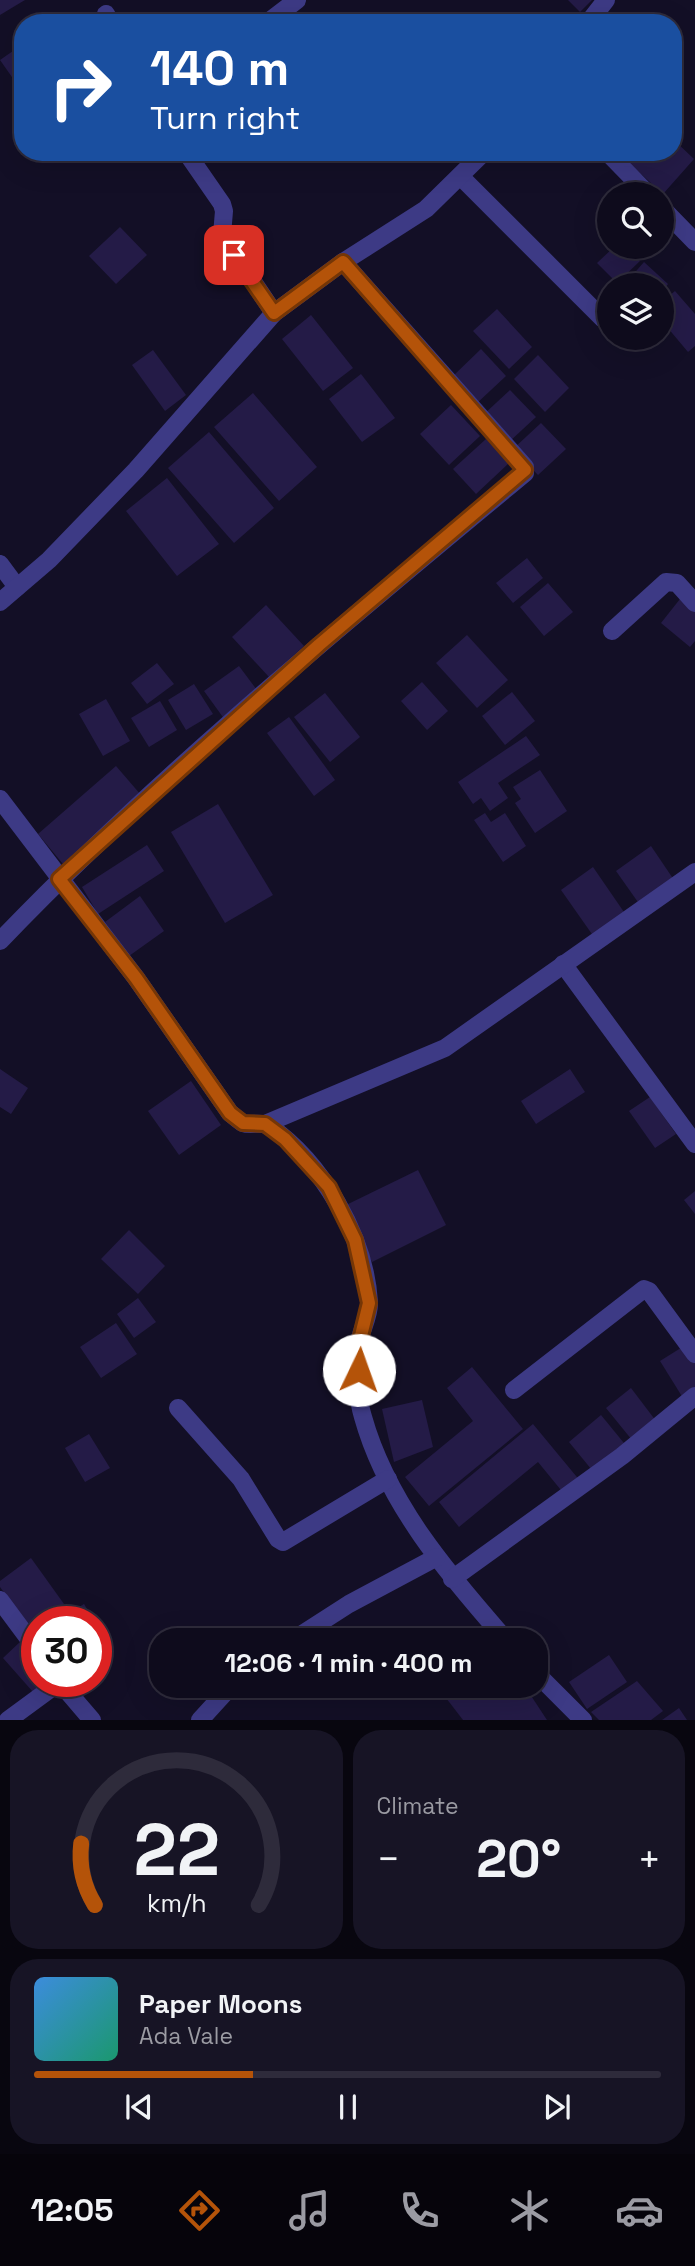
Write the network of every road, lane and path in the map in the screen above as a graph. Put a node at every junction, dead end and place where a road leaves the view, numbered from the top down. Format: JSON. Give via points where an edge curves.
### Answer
{"nodes":[{"id":1,"x":297,"y":0,"type":"edge"},
{"id":2,"x":606,"y":0,"type":"edge"},
{"id":3,"x":279,"y":14,"type":"edge"},
{"id":4,"x":595,"y":14,"type":"edge"},
{"id":5,"x":192,"y":161,"type":"edge"},
{"id":6,"x":476,"y":161,"type":"edge"},
{"id":7,"x":616,"y":161,"type":"edge"},
{"id":8,"x":461,"y":177,"type":"junction"},
{"id":9,"x":636,"y":182,"type":"edge"},
{"id":10,"x":674,"y":220,"type":"edge"},
{"id":11,"x":695,"y":242,"type":"edge"},
{"id":12,"x":343,"y":262,"type":"junction"},
{"id":13,"x":274,"y":313,"type":"junction"},
{"id":14,"x":597,"y":313,"type":"edge"},
{"id":15,"x":0,"y":564,"type":"edge"},
{"id":16,"x":17,"y":587,"type":"junction"},
{"id":17,"x":0,"y":601,"type":"edge"},
{"id":18,"x":695,"y":603,"type":"edge"},
{"id":19,"x":612,"y":631,"type":"dead end"},
{"id":20,"x":0,"y":799,"type":"edge"},
{"id":21,"x":695,"y":872,"type":"edge"},
{"id":22,"x":59,"y":879,"type":"junction"},
{"id":23,"x":0,"y":941,"type":"edge"},
{"id":24,"x":563,"y":964,"type":"junction"},
{"id":25,"x":265,"y":1124,"type":"junction"},
{"id":26,"x":695,"y":1144,"type":"edge"},
{"id":27,"x":695,"y":1354,"type":"edge"},
{"id":28,"x":514,"y":1390,"type":"dead end"},
{"id":29,"x":695,"y":1396,"type":"edge"},
{"id":30,"x":178,"y":1408,"type":"dead end"},
{"id":31,"x":388,"y":1479,"type":"junction"},
{"id":32,"x":437,"y":1557,"type":"junction"},
{"id":33,"x":452,"y":1579,"type":"junction"},
{"id":34,"x":0,"y":1600,"type":"edge"},
{"id":35,"x":21,"y":1628,"type":"edge"},
{"id":36,"x":312,"y":1628,"type":"edge"},
{"id":37,"x":495,"y":1628,"type":"edge"},
{"id":38,"x":548,"y":1685,"type":"edge"},
{"id":39,"x":38,"y":1697,"type":"edge"},
{"id":40,"x":72,"y":1697,"type":"edge"},
{"id":41,"x":220,"y":1698,"type":"edge"},
{"id":42,"x":8,"y":1720,"type":"edge"},
{"id":43,"x":92,"y":1720,"type":"edge"},
{"id":44,"x":200,"y":1720,"type":"edge"},
{"id":45,"x":583,"y":1720,"type":"edge"}],
"edges":[{"from":1,"to":3,"type":"street"},
{"from":2,"to":4,"type":"street"},
{"from":5,"to":13,"type":"street","via":[[222,204],[222,235]]},
{"from":6,"to":8,"type":"street"},
{"from":7,"to":9,"type":"street"},
{"from":8,"to":12,"type":"street","via":[[426,209]]},
{"from":8,"to":14,"type":"street"},
{"from":10,"to":11,"type":"street"},
{"from":12,"to":13,"type":"street"},
{"from":12,"to":22,"type":"street","via":[[525,467],[525,473],[319,645]]},
{"from":13,"to":16,"type":"street","via":[[136,470]]},
{"from":15,"to":16,"type":"street"},
{"from":16,"to":17,"type":"street"},
{"from":18,"to":19,"type":"street","via":[[677,583],[666,582]]},
{"from":20,"to":22,"type":"street"},
{"from":21,"to":24,"type":"street"},
{"from":22,"to":23,"type":"street"},
{"from":22,"to":25,"type":"street","via":[[136,978],[230,1113],[243,1123]]},
{"from":24,"to":25,"type":"street","via":[[445,1048]]},
{"from":24,"to":26,"type":"street"},
{"from":25,"to":31,"type":"street","via":[[329,1187],[355,1240],[369,1303],[358,1348],[362,1415]]},
{"from":27,"to":28,"type":"street","via":[[644,1289]]},
{"from":29,"to":33,"type":"street","via":[[622,1456]]},
{"from":30,"to":31,"type":"street","via":[[241,1479],[283,1542]]},
{"from":31,"to":32,"type":"street"},
{"from":32,"to":33,"type":"street"},
{"from":32,"to":36,"type":"street"},
{"from":33,"to":37,"type":"street"},
{"from":34,"to":35,"type":"street"},
{"from":38,"to":45,"type":"street"},
{"from":39,"to":42,"type":"street"},
{"from":40,"to":43,"type":"street"},
{"from":41,"to":44,"type":"street"}]}
